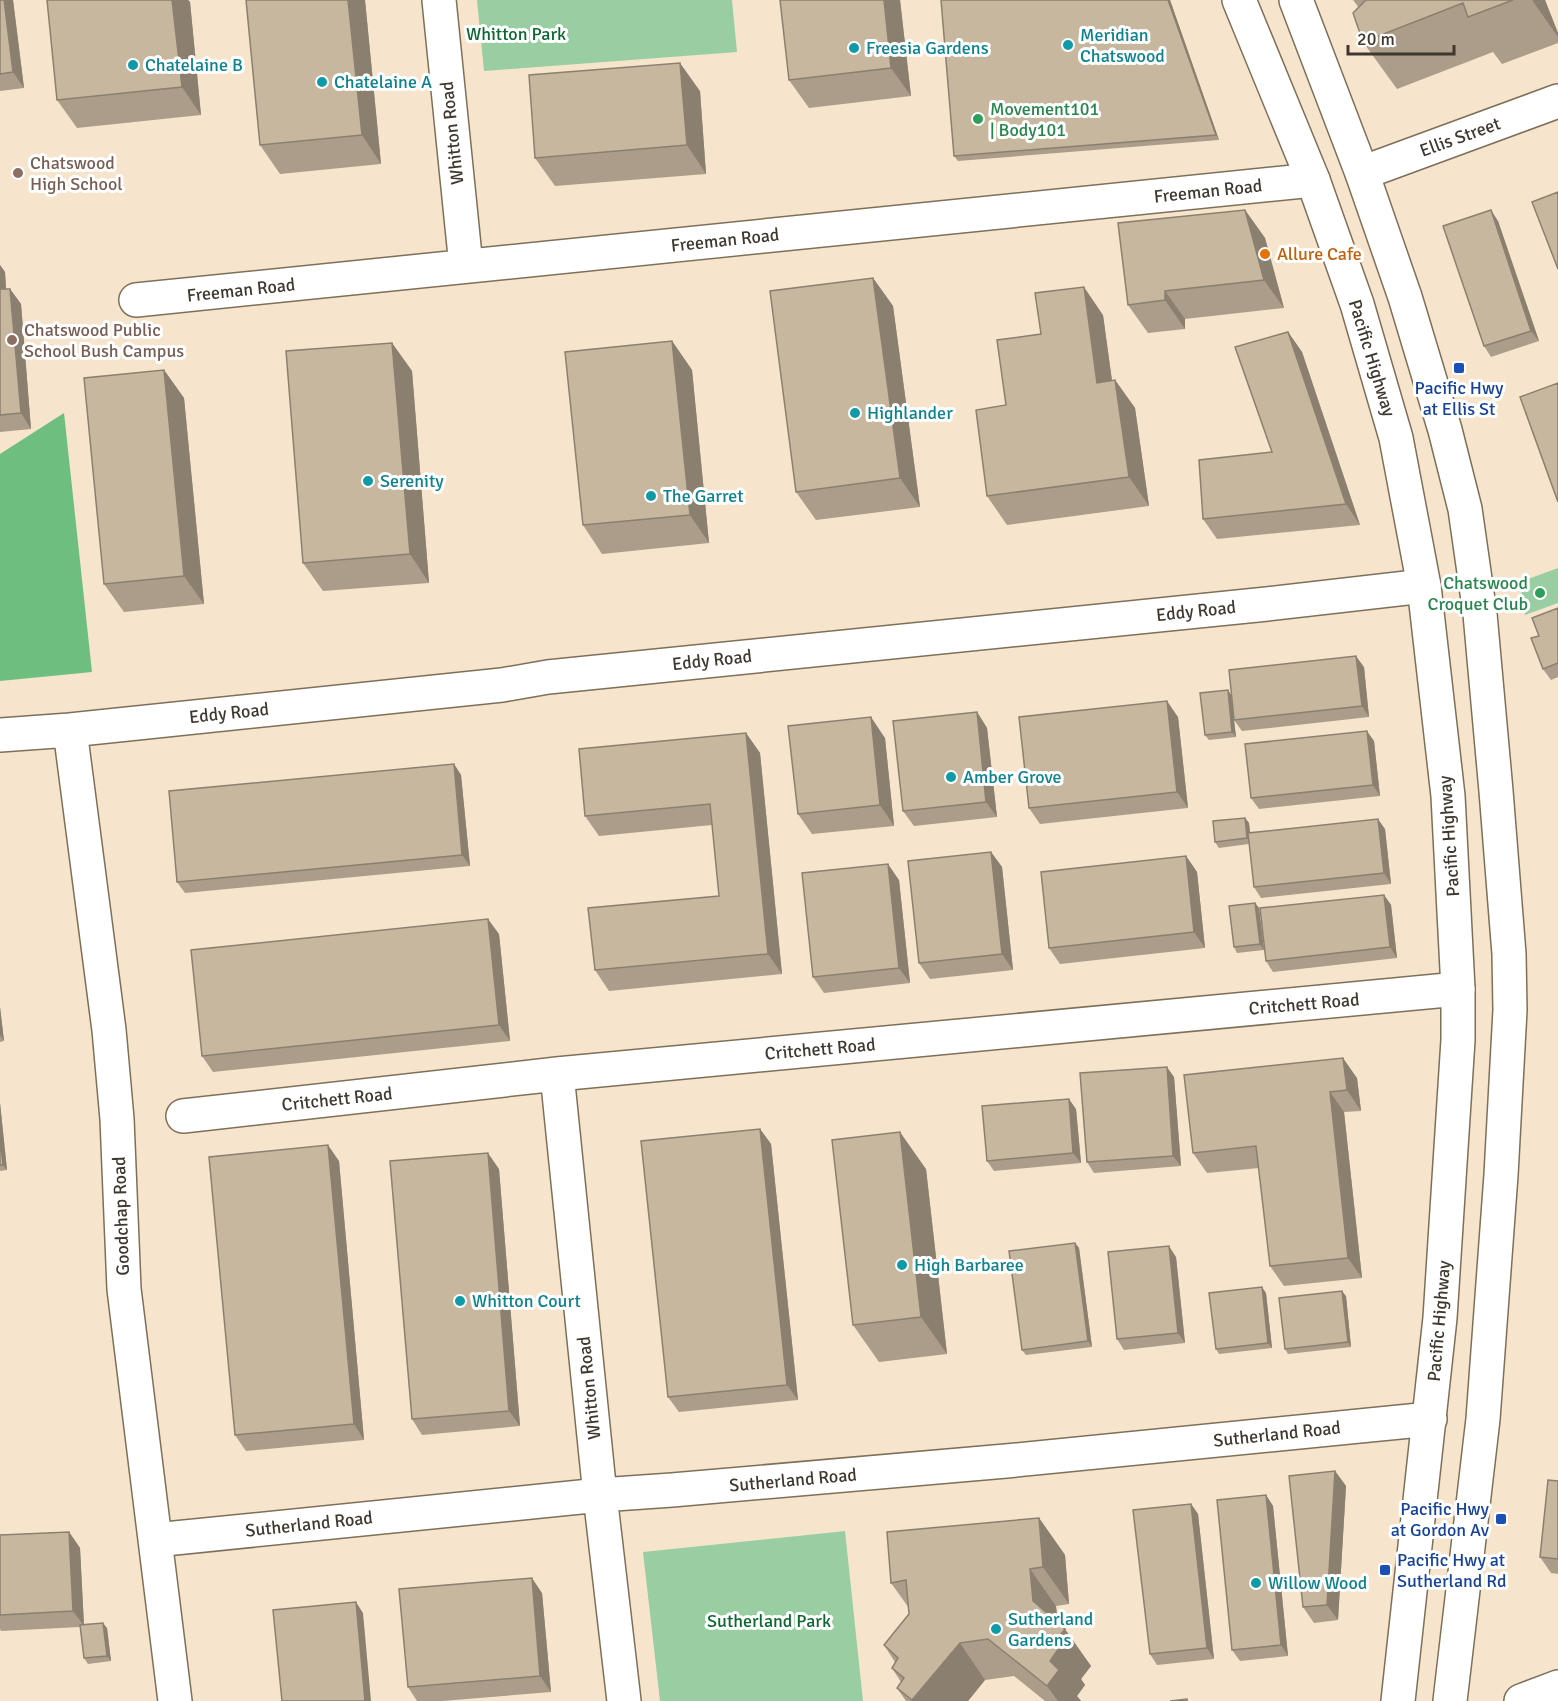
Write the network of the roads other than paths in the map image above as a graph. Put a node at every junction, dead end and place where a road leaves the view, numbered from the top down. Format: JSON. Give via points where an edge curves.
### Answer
{"nodes":[{"id":1,"x":439,"y":0,"type":"edge"},
{"id":2,"x":1239,"y":0,"type":"edge"},
{"id":3,"x":1296,"y":0,"type":"edge"},
{"id":4,"x":1558,"y":102,"type":"edge"},
{"id":5,"x":1362,"y":172,"type":"junction"},
{"id":6,"x":1313,"y":180,"type":"junction"},
{"id":7,"x":466,"y":266,"type":"junction"},
{"id":8,"x":136,"y":300,"type":"dead end"},
{"id":9,"x":1424,"y":586,"type":"junction"},
{"id":10,"x":70,"y":730,"type":"junction"},
{"id":11,"x":0,"y":735,"type":"edge"},
{"id":12,"x":1458,"y":989,"type":"junction"},
{"id":13,"x":557,"y":1074,"type":"junction"},
{"id":14,"x":183,"y":1116,"type":"dead end"},
{"id":15,"x":1430,"y":1419,"type":"junction"},
{"id":16,"x":600,"y":1495,"type":"junction"},
{"id":17,"x":155,"y":1540,"type":"junction"},
{"id":18,"x":1558,"y":1687,"type":"edge"},
{"id":19,"x":175,"y":1701,"type":"edge"},
{"id":20,"x":624,"y":1701,"type":"edge"},
{"id":21,"x":1398,"y":1701,"type":"edge"},
{"id":22,"x":1450,"y":1701,"type":"edge"},
{"id":23,"x":1521,"y":1701,"type":"edge"}],
"edges":[{"from":1,"to":7,"type":"main road","name":"Whitton Road"},
{"from":2,"to":6,"type":"main road","name":"Pacific Highway"},
{"from":3,"to":5,"type":"main road"},
{"from":4,"to":5,"type":"main road","name":"Ellis Street"},
{"from":5,"to":22,"type":"main road","via":[[1408,308],[1465,508],[1480,614],[1509,954],[1502,1175],[1483,1419]]},
{"from":6,"to":7,"type":"main road","name":"Freeman Road"},
{"from":6,"to":9,"type":"main road","name":"Pacific Highway","via":[[1357,304],[1396,438]]},
{"from":7,"to":8,"type":"main road","name":"Freeman Road"},
{"from":9,"to":10,"type":"main road","name":"Eddy Road"},
{"from":9,"to":12,"type":"main road","name":"Pacific Highway","via":[[1448,796]]},
{"from":10,"to":11,"type":"main road","name":"Eddy Road"},
{"from":10,"to":17,"type":"main road","name":"Goodchap Road","via":[[109,1030],[124,1289]]},
{"from":12,"to":13,"type":"main road","name":"Critchett Road"},
{"from":12,"to":15,"type":"main road","name":"Pacific Highway","via":[[1451,1162]]},
{"from":13,"to":14,"type":"main road","name":"Critchett Road"},
{"from":13,"to":16,"type":"main road","name":"Whitton Road"},
{"from":15,"to":16,"type":"main road","name":"Sutherland Road","via":[[1006,1461]]},
{"from":15,"to":21,"type":"main road","name":"Pacific Highway"},
{"from":16,"to":17,"type":"main road","name":"Sutherland Road"},
{"from":16,"to":20,"type":"main road","name":"Whitton Road"},
{"from":17,"to":19,"type":"main road","name":"Goodchap Road"},
{"from":18,"to":23,"type":"main road"}]}
